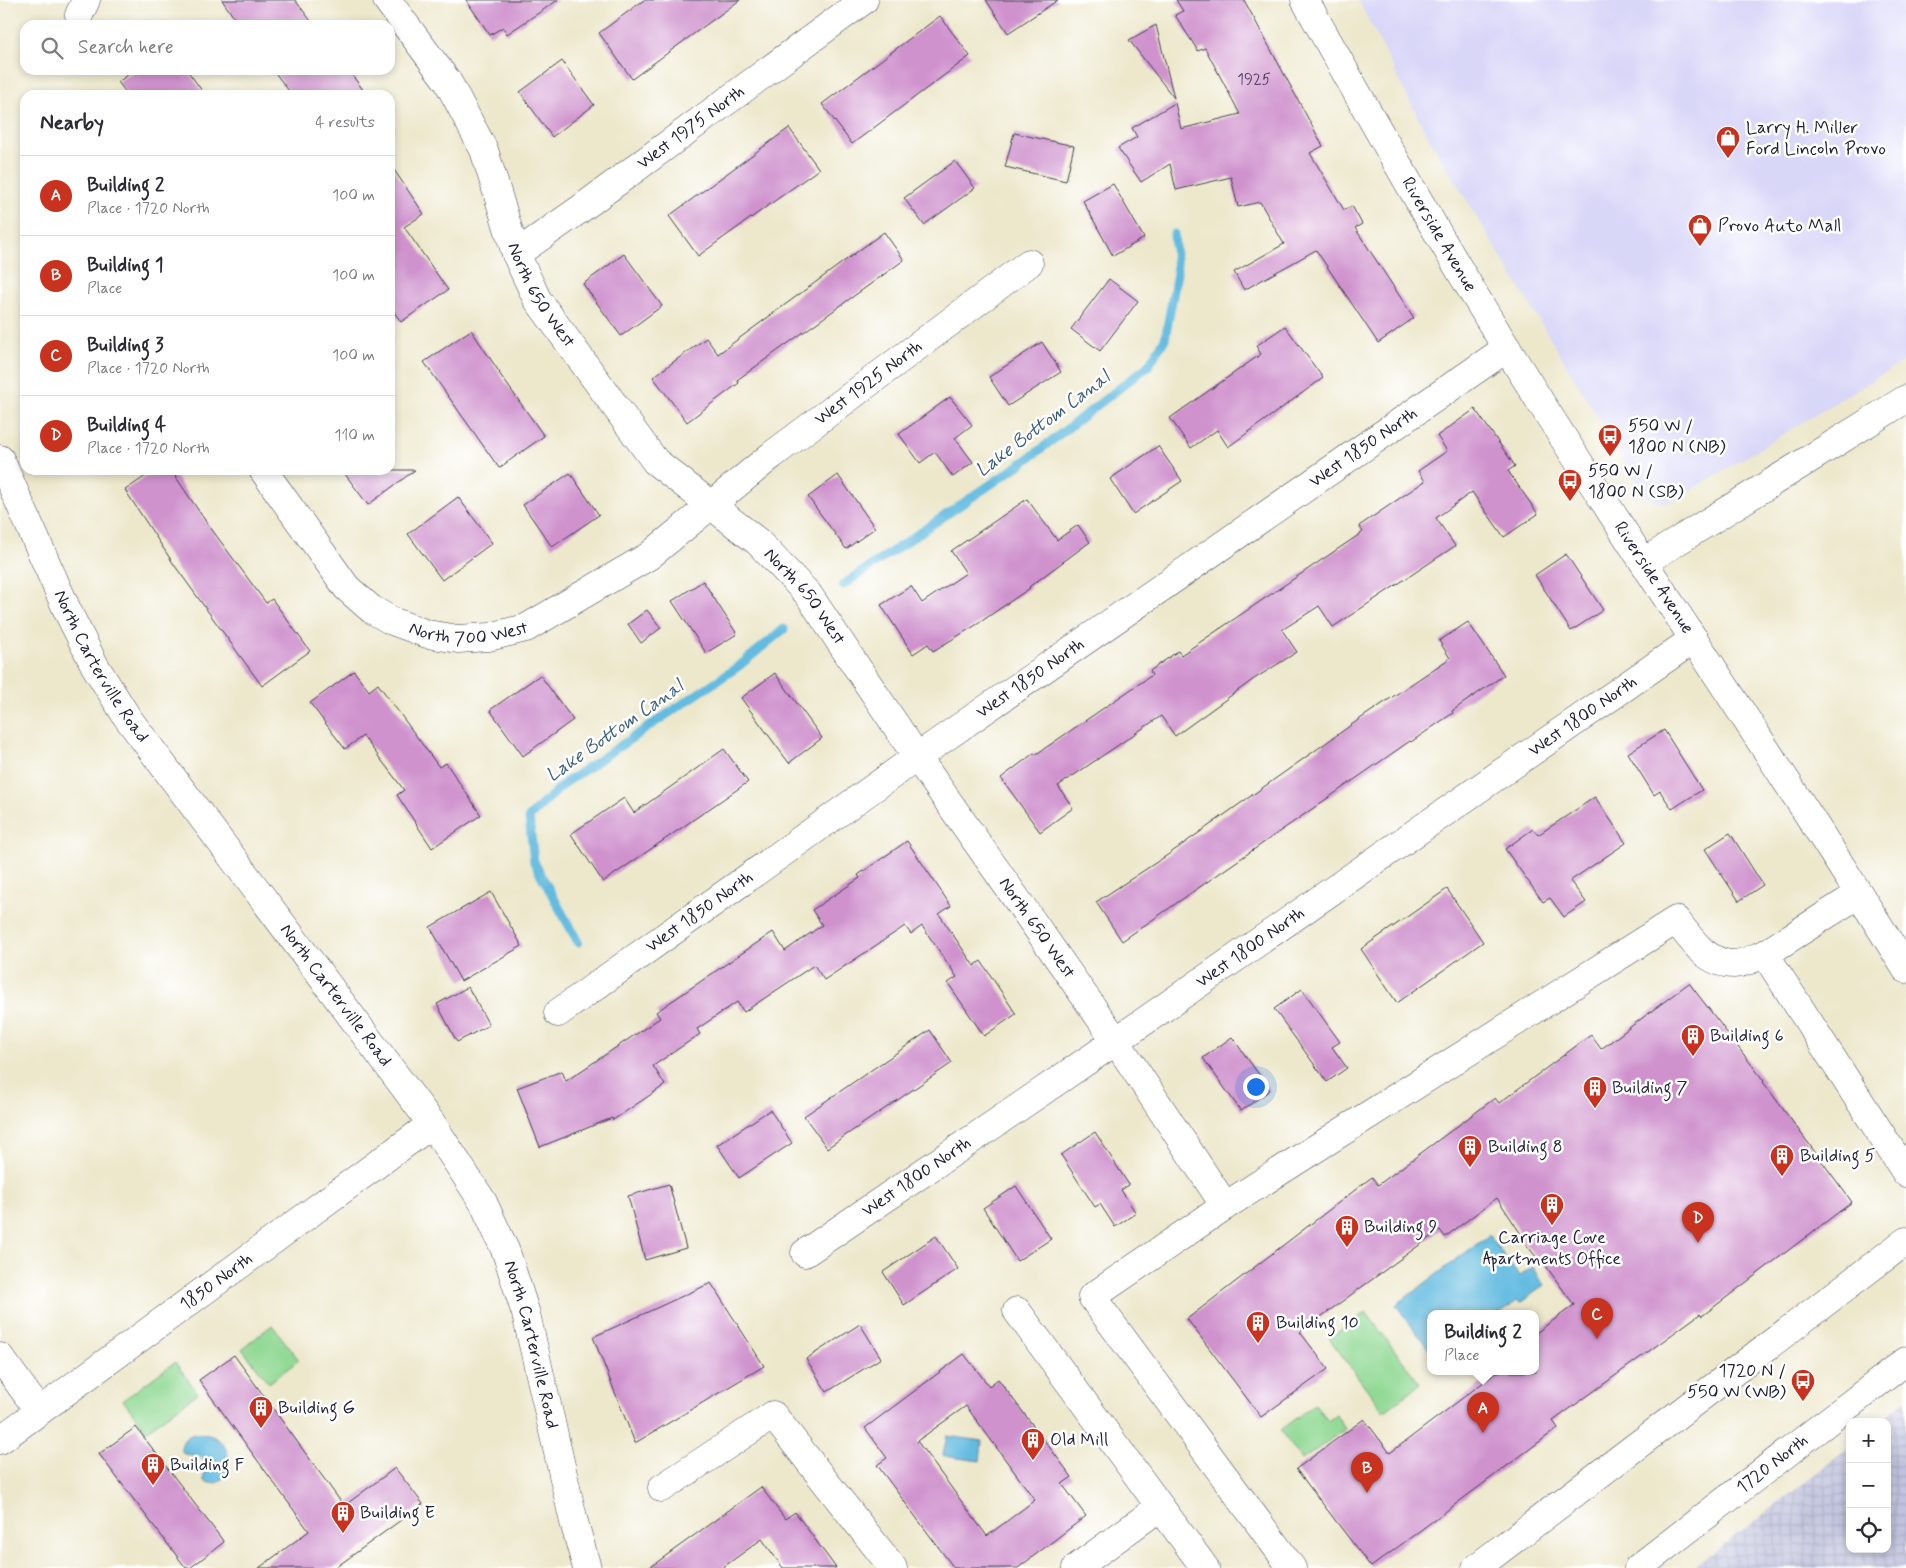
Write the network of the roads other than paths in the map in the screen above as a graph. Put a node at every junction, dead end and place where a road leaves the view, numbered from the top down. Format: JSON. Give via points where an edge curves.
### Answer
{"nodes":[{"id":1,"x":386,"y":0,"type":"edge"},
{"id":2,"x":864,"y":0,"type":"edge"},
{"id":3,"x":1305,"y":0,"type":"edge"},
{"id":4,"x":516,"y":254,"type":"junction"},
{"id":5,"x":1029,"y":262,"type":"dead end"},
{"id":6,"x":1507,"y":348,"type":"junction"},
{"id":7,"x":1906,"y":399,"type":"edge"},
{"id":8,"x":0,"y":460,"type":"edge"},
{"id":9,"x":267,"y":475,"type":"edge"},
{"id":10,"x":711,"y":506,"type":"junction"},
{"id":11,"x":1644,"y":562,"type":"junction"},
{"id":12,"x":1694,"y":639,"type":"junction"},
{"id":13,"x":917,"y":757,"type":"junction"},
{"id":14,"x":1859,"y":894,"type":"junction"},
{"id":15,"x":1765,"y":954,"type":"junction"},
{"id":16,"x":1906,"y":970,"type":"edge"},
{"id":17,"x":558,"y":1013,"type":"dead end"},
{"id":18,"x":1116,"y":1041,"type":"junction"},
{"id":19,"x":432,"y":1124,"type":"junction"},
{"id":20,"x":1906,"y":1173,"type":"edge"},
{"id":21,"x":1225,"y":1206,"type":"junction"},
{"id":22,"x":1906,"y":1241,"type":"edge"},
{"id":23,"x":805,"y":1253,"type":"dead end"},
{"id":24,"x":1017,"y":1312,"type":"dead end"},
{"id":25,"x":0,"y":1357,"type":"edge"},
{"id":26,"x":1906,"y":1361,"type":"edge"},
{"id":27,"x":40,"y":1411,"type":"junction"},
{"id":28,"x":0,"y":1440,"type":"edge"},
{"id":29,"x":662,"y":1488,"type":"dead end"},
{"id":30,"x":1160,"y":1507,"type":"junction"},
{"id":31,"x":587,"y":1568,"type":"edge"},
{"id":32,"x":893,"y":1568,"type":"edge"},
{"id":33,"x":1076,"y":1568,"type":"edge"},
{"id":34,"x":1205,"y":1568,"type":"edge"},
{"id":35,"x":1292,"y":1568,"type":"edge"},
{"id":36,"x":1476,"y":1568,"type":"edge"},
{"id":37,"x":1638,"y":1568,"type":"edge"}],
"edges":[{"from":1,"to":4,"type":"street","name":"North 650 West","via":[[448,82],[484,150]]},
{"from":2,"to":4,"type":"street","name":"West 1975 North"},
{"from":3,"to":6,"type":"street","name":"Riverside Avenue","via":[[1411,191]]},
{"from":4,"to":10,"type":"street","name":"North 650 West","via":[[536,299],[655,461]]},
{"from":5,"to":10,"type":"street","name":"West 1925 North","via":[[772,455]]},
{"from":6,"to":11,"type":"street","name":"Riverside Avenue"},
{"from":6,"to":13,"type":"street","name":"West 1850 North"},
{"from":7,"to":11,"type":"street"},
{"from":8,"to":19,"type":"street","name":"North Carterville Road","via":[[68,612],[95,666],[127,717]]},
{"from":9,"to":10,"type":"street","name":"North 700 West","via":[[346,588],[392,621],[427,634],[458,639],[489,637],[526,628],[649,556]]},
{"from":10,"to":13,"type":"street","name":"North 650 West","via":[[758,542],[808,594]]},
{"from":11,"to":12,"type":"street","name":"Riverside Avenue"},
{"from":12,"to":14,"type":"street","name":"Riverside Avenue"},
{"from":12,"to":18,"type":"street","name":"West 1800 North"},
{"from":13,"to":17,"type":"street","name":"West 1850 North"},
{"from":13,"to":18,"type":"street","name":"North 650 West"},
{"from":14,"to":15,"type":"street"},
{"from":14,"to":16,"type":"street","name":"Riverside Avenue"},
{"from":15,"to":20,"type":"street"},
{"from":15,"to":21,"type":"street","via":[[1735,964],[1716,960],[1699,950],[1676,920]]},
{"from":18,"to":21,"type":"street","name":"North 650 West"},
{"from":18,"to":23,"type":"street","name":"West 1800 North"},
{"from":19,"to":27,"type":"street","name":"1850 North"},
{"from":19,"to":31,"type":"street","name":"North Carterville Road","via":[[483,1202],[506,1252],[526,1314]]},
{"from":21,"to":35,"type":"street","via":[[1092,1297]]},
{"from":22,"to":36,"type":"street"},
{"from":24,"to":30,"type":"street"},
{"from":25,"to":27,"type":"street"},
{"from":26,"to":37,"type":"street","name":"1720 North"},
{"from":27,"to":28,"type":"street","name":"1850 North"},
{"from":29,"to":32,"type":"street","via":[[773,1415]]},
{"from":30,"to":33,"type":"street"},
{"from":30,"to":34,"type":"street"}]}
